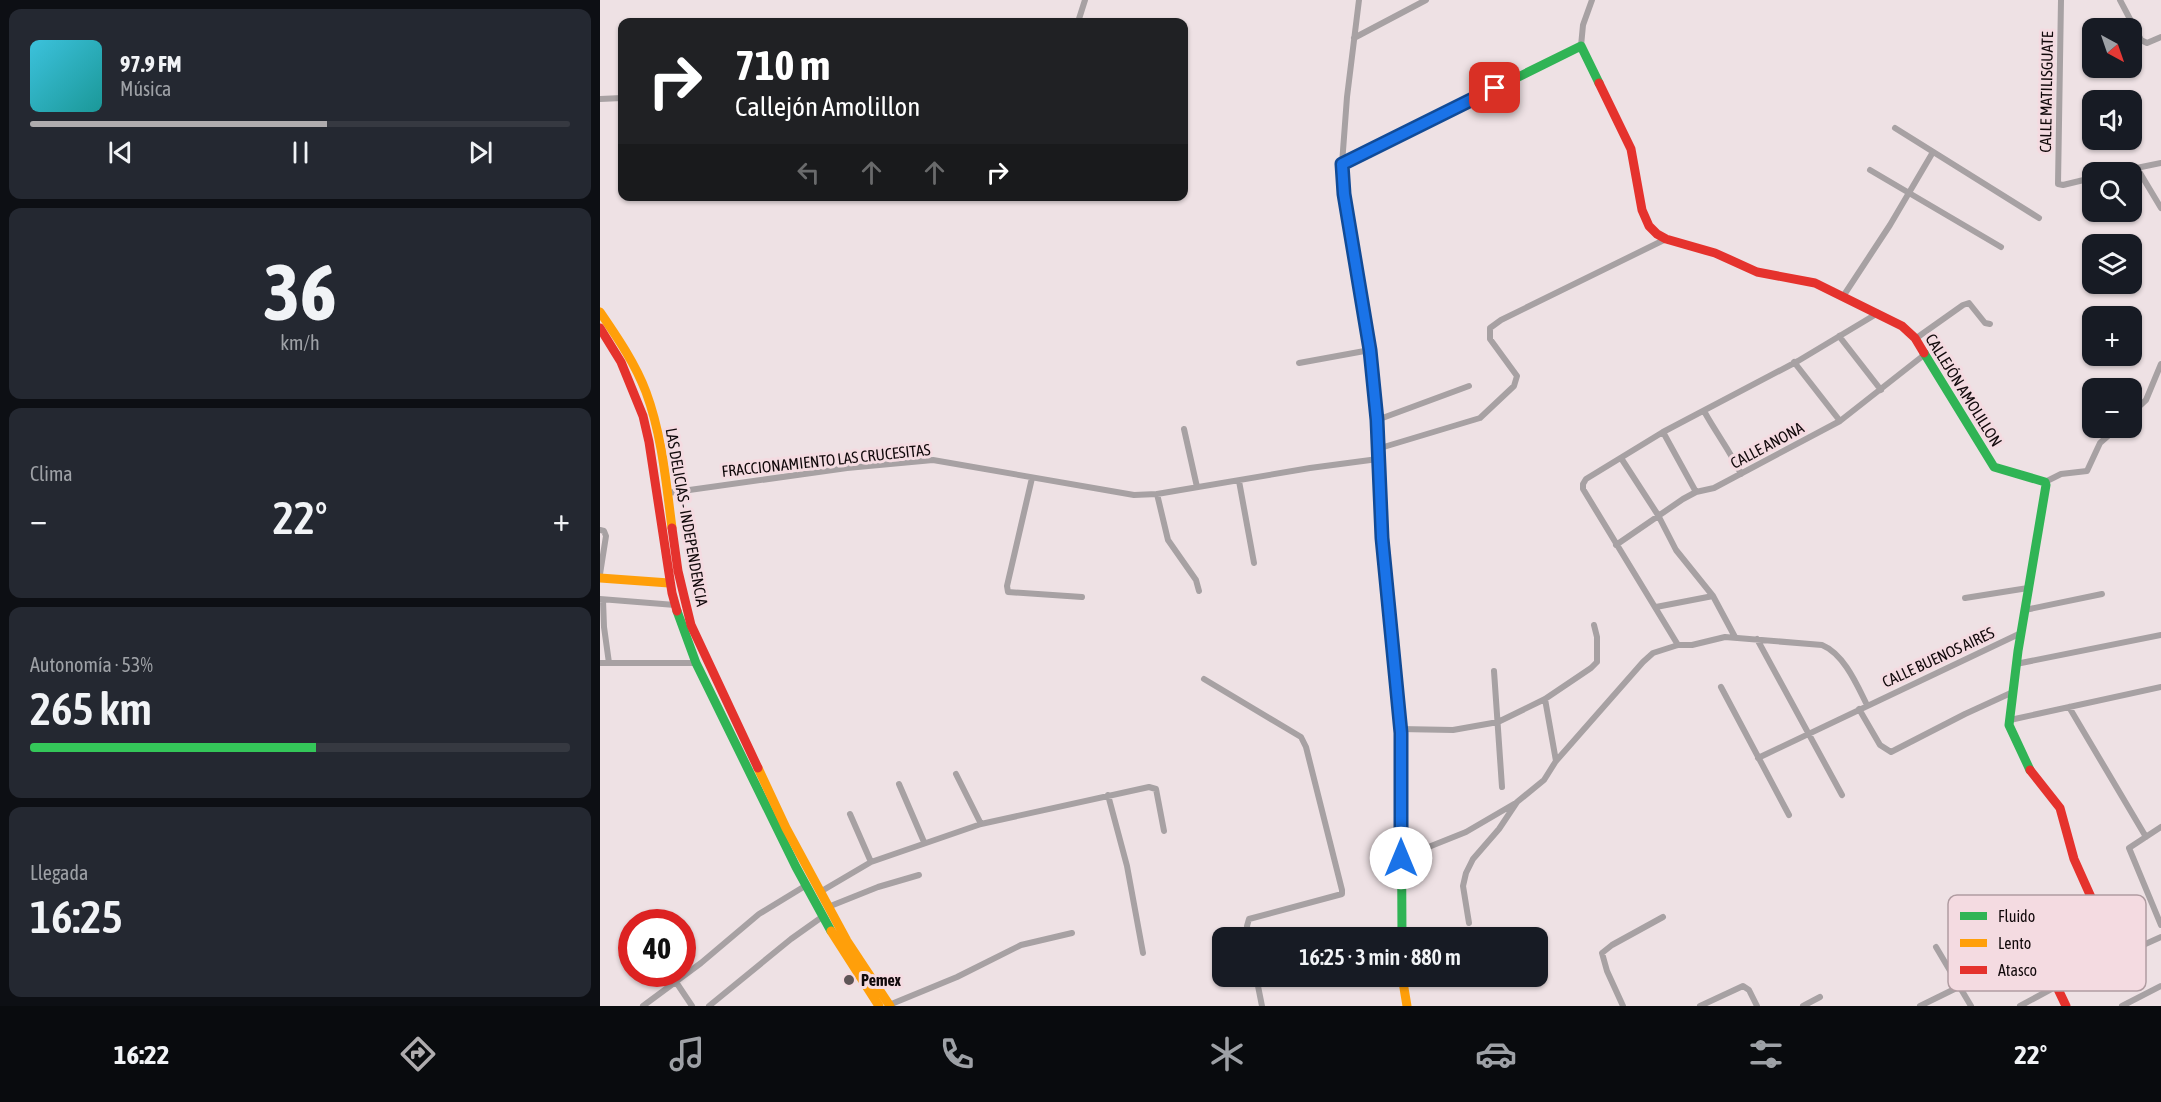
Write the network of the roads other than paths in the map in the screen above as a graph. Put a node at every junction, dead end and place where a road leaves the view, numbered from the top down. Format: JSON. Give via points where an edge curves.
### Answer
{"nodes":[{"id":1,"x":1085,"y":0,"type":"edge"},
{"id":2,"x":1359,"y":0,"type":"edge"},
{"id":3,"x":1426,"y":0,"type":"edge"},
{"id":4,"x":1592,"y":0,"type":"edge"},
{"id":5,"x":2061,"y":0,"type":"edge"},
{"id":6,"x":2120,"y":0,"type":"edge"},
{"id":7,"x":1079,"y":18,"type":"edge"},
{"id":8,"x":2161,"y":37,"type":"edge"},
{"id":9,"x":1354,"y":38,"type":"junction"},
{"id":10,"x":1581,"y":46,"type":"junction"},
{"id":11,"x":618,"y":98,"type":"edge"},
{"id":12,"x":600,"y":99,"type":"edge"},
{"id":13,"x":1895,"y":129,"type":"dead end"},
{"id":14,"x":1933,"y":152,"type":"junction"},
{"id":15,"x":2161,"y":163,"type":"edge"},
{"id":16,"x":1342,"y":164,"type":"junction"},
{"id":17,"x":2142,"y":167,"type":"edge"},
{"id":18,"x":1870,"y":170,"type":"dead end"},
{"id":19,"x":2142,"y":178,"type":"edge"},
{"id":20,"x":2082,"y":180,"type":"edge"},
{"id":21,"x":1908,"y":194,"type":"junction"},
{"id":22,"x":2161,"y":208,"type":"edge"},
{"id":23,"x":2039,"y":218,"type":"dead end"},
{"id":24,"x":1666,"y":239,"type":"junction"},
{"id":25,"x":2001,"y":247,"type":"dead end"},
{"id":26,"x":1844,"y":295,"type":"junction"},
{"id":27,"x":600,"y":312,"type":"edge"},
{"id":28,"x":1878,"y":313,"type":"junction"},
{"id":29,"x":1990,"y":324,"type":"dead end"},
{"id":30,"x":602,"y":334,"type":"edge"},
{"id":31,"x":1839,"y":336,"type":"junction"},
{"id":32,"x":1915,"y":339,"type":"junction"},
{"id":33,"x":1370,"y":350,"type":"junction"},
{"id":34,"x":1924,"y":355,"type":"junction"},
{"id":35,"x":1794,"y":362,"type":"junction"},
{"id":36,"x":1299,"y":363,"type":"dead end"},
{"id":37,"x":2161,"y":364,"type":"edge"},
{"id":38,"x":1469,"y":386,"type":"dead end"},
{"id":39,"x":1881,"y":390,"type":"junction"},
{"id":40,"x":2142,"y":404,"type":"edge"},
{"id":41,"x":1704,"y":411,"type":"junction"},
{"id":42,"x":1377,"y":420,"type":"junction"},
{"id":43,"x":1839,"y":421,"type":"junction"},
{"id":44,"x":1184,"y":429,"type":"dead end"},
{"id":45,"x":1663,"y":432,"type":"junction"},
{"id":46,"x":2106,"y":438,"type":"edge"},
{"id":47,"x":1377,"y":449,"type":"junction"},
{"id":48,"x":1621,"y":458,"type":"junction"},
{"id":49,"x":1378,"y":459,"type":"junction"},
{"id":50,"x":1741,"y":474,"type":"junction"},
{"id":51,"x":1032,"y":478,"type":"junction"},
{"id":52,"x":1239,"y":481,"type":"junction"},
{"id":53,"x":2045,"y":482,"type":"junction"},
{"id":54,"x":1197,"y":488,"type":"junction"},
{"id":55,"x":1696,"y":492,"type":"junction"},
{"id":56,"x":668,"y":493,"type":"junction"},
{"id":57,"x":1157,"y":494,"type":"junction"},
{"id":58,"x":1658,"y":515,"type":"junction"},
{"id":59,"x":672,"y":520,"type":"junction"},
{"id":60,"x":660,"y":521,"type":"junction"},
{"id":61,"x":600,"y":530,"type":"edge"},
{"id":62,"x":1616,"y":545,"type":"junction"},
{"id":63,"x":1254,"y":563,"type":"dead end"},
{"id":64,"x":600,"y":576,"type":"edge"},
{"id":65,"x":669,"y":583,"type":"junction"},
{"id":66,"x":2028,"y":588,"type":"junction"},
{"id":67,"x":1199,"y":591,"type":"dead end"},
{"id":68,"x":2102,"y":594,"type":"dead end"},
{"id":69,"x":1713,"y":596,"type":"junction"},
{"id":70,"x":1082,"y":597,"type":"dead end"},
{"id":71,"x":1965,"y":598,"type":"dead end"},
{"id":72,"x":602,"y":600,"type":"edge"},
{"id":73,"x":675,"y":605,"type":"junction"},
{"id":74,"x":1656,"y":608,"type":"junction"},
{"id":75,"x":2025,"y":610,"type":"junction"},
{"id":76,"x":1594,"y":625,"type":"dead end"},
{"id":77,"x":2021,"y":633,"type":"junction"},
{"id":78,"x":2161,"y":635,"type":"edge"},
{"id":79,"x":1735,"y":637,"type":"junction"},
{"id":80,"x":1757,"y":639,"type":"junction"},
{"id":81,"x":1678,"y":645,"type":"junction"},
{"id":82,"x":600,"y":663,"type":"edge"},
{"id":83,"x":609,"y":663,"type":"junction"},
{"id":84,"x":696,"y":663,"type":"junction"},
{"id":85,"x":2016,"y":664,"type":"junction"},
{"id":86,"x":1494,"y":671,"type":"dead end"},
{"id":87,"x":1204,"y":679,"type":"dead end"},
{"id":88,"x":1721,"y":687,"type":"dead end"},
{"id":89,"x":2161,"y":687,"type":"edge"},
{"id":90,"x":2013,"y":692,"type":"junction"},
{"id":91,"x":1545,"y":699,"type":"junction"},
{"id":92,"x":1867,"y":705,"type":"junction"},
{"id":93,"x":2069,"y":707,"type":"junction"},
{"id":94,"x":1859,"y":710,"type":"junction"},
{"id":95,"x":2010,"y":720,"type":"junction"},
{"id":96,"x":1498,"y":722,"type":"junction"},
{"id":97,"x":1400,"y":729,"type":"junction"},
{"id":98,"x":1809,"y":733,"type":"junction"},
{"id":99,"x":1758,"y":758,"type":"junction"},
{"id":100,"x":1556,"y":761,"type":"junction"},
{"id":101,"x":956,"y":774,"type":"dead end"},
{"id":102,"x":899,"y":784,"type":"dead end"},
{"id":103,"x":1502,"y":787,"type":"dead end"},
{"id":104,"x":1108,"y":795,"type":"junction"},
{"id":105,"x":1842,"y":795,"type":"dead end"},
{"id":106,"x":768,"y":801,"type":"junction"},
{"id":107,"x":1518,"y":802,"type":"junction"},
{"id":108,"x":850,"y":814,"type":"dead end"},
{"id":109,"x":1789,"y":815,"type":"dead end"},
{"id":110,"x":981,"y":824,"type":"junction"},
{"id":111,"x":2161,"y":827,"type":"edge"},
{"id":112,"x":782,"y":830,"type":"junction"},
{"id":113,"x":1164,"y":831,"type":"dead end"},
{"id":114,"x":2146,"y":837,"type":"junction"},
{"id":115,"x":924,"y":842,"type":"junction"},
{"id":116,"x":1401,"y":858,"type":"junction"},
{"id":117,"x":871,"y":862,"type":"junction"},
{"id":118,"x":919,"y":875,"type":"dead end"},
{"id":119,"x":805,"y":886,"type":"junction"},
{"id":120,"x":820,"y":892,"type":"junction"},
{"id":121,"x":2090,"y":895,"type":"edge"},
{"id":122,"x":828,"y":908,"type":"junction"},
{"id":123,"x":822,"y":917,"type":"junction"},
{"id":124,"x":1664,"y":917,"type":"dead end"},
{"id":125,"x":1469,"y":923,"type":"dead end"},
{"id":126,"x":2161,"y":925,"type":"edge"},
{"id":127,"x":1249,"y":927,"type":"edge"},
{"id":128,"x":1402,"y":927,"type":"edge"},
{"id":129,"x":1072,"y":933,"type":"dead end"},
{"id":130,"x":2161,"y":937,"type":"edge"},
{"id":131,"x":2146,"y":944,"type":"edge"},
{"id":132,"x":1936,"y":947,"type":"dead end"},
{"id":133,"x":1143,"y":954,"type":"dead end"},
{"id":134,"x":696,"y":966,"type":"edge"},
{"id":135,"x":1948,"y":967,"type":"edge"},
{"id":136,"x":2161,"y":986,"type":"edge"},
{"id":137,"x":669,"y":987,"type":"edge"},
{"id":138,"x":679,"y":987,"type":"edge"},
{"id":139,"x":1258,"y":987,"type":"edge"},
{"id":140,"x":1404,"y":987,"type":"edge"},
{"id":141,"x":1952,"y":991,"type":"edge"},
{"id":142,"x":1962,"y":991,"type":"edge"},
{"id":143,"x":2049,"y":991,"type":"edge"},
{"id":144,"x":2059,"y":991,"type":"edge"},
{"id":145,"x":1820,"y":997,"type":"dead end"},
{"id":146,"x":643,"y":1006,"type":"edge"},
{"id":147,"x":692,"y":1006,"type":"edge"},
{"id":148,"x":709,"y":1006,"type":"edge"},
{"id":149,"x":879,"y":1006,"type":"edge"},
{"id":150,"x":890,"y":1006,"type":"edge"},
{"id":151,"x":1262,"y":1006,"type":"edge"},
{"id":152,"x":1407,"y":1006,"type":"edge"},
{"id":153,"x":1623,"y":1006,"type":"edge"},
{"id":154,"x":1700,"y":1006,"type":"edge"},
{"id":155,"x":1757,"y":1006,"type":"edge"},
{"id":156,"x":1803,"y":1006,"type":"edge"},
{"id":157,"x":1920,"y":1006,"type":"edge"},
{"id":158,"x":1971,"y":1006,"type":"edge"},
{"id":159,"x":2020,"y":1006,"type":"edge"},
{"id":160,"x":2066,"y":1006,"type":"edge"},
{"id":161,"x":2122,"y":1006,"type":"edge"}],
"edges":[{"from":1,"to":7,"type":"street"},
{"from":2,"to":9,"type":"street"},
{"from":3,"to":9,"type":"street"},
{"from":4,"to":10,"type":"street"},
{"from":5,"to":20,"type":"street","name":"CALLE MATILISGUATE","via":[[2058,184]]},
{"from":6,"to":8,"type":"street","via":[[2141,40],[2147,43]]},
{"from":9,"to":16,"type":"street"},
{"from":10,"to":16,"type":"street"},
{"from":10,"to":24,"type":"street","name":"CALLEJÓN AMOLILLON","via":[[1630,149],[1649,226]]},
{"from":11,"to":12,"type":"street"},
{"from":13,"to":14,"type":"street"},
{"from":14,"to":21,"type":"street"},
{"from":14,"to":23,"type":"street"},
{"from":15,"to":17,"type":"street"},
{"from":16,"to":33,"type":"street"},
{"from":18,"to":21,"type":"street"},
{"from":19,"to":22,"type":"street"},
{"from":21,"to":25,"type":"street"},
{"from":21,"to":26,"type":"street"},
{"from":24,"to":26,"type":"street","name":"CALLEJÓN AMOLILLON","via":[[1715,253],[1757,272],[1809,280]]},
{"from":24,"to":47,"type":"street","via":[[1490,328],[1490,339],[1517,376],[1514,386],[1480,418]]},
{"from":26,"to":28,"type":"street","name":"CALLEJÓN AMOLILLON"},
{"from":27,"to":56,"type":"street","name":"LAS DELICIAS - INDEPENDENCIA","via":[[630,359],[646,395],[658,432]]},
{"from":28,"to":31,"type":"street"},
{"from":28,"to":32,"type":"street","name":"CALLEJÓN AMOLILLON","via":[[1902,326]]},
{"from":29,"to":32,"type":"street","via":[[1969,303]]},
{"from":30,"to":60,"type":"street","name":"LAS DELICIAS - INDEPENDENCIA","via":[[621,362],[643,416]]},
{"from":31,"to":35,"type":"street"},
{"from":31,"to":39,"type":"street"},
{"from":32,"to":34,"type":"street","name":"CALLEJÓN AMOLILLON"},
{"from":33,"to":36,"type":"street"},
{"from":33,"to":42,"type":"street"},
{"from":34,"to":39,"type":"street","name":"CALLE ANONA"},
{"from":34,"to":53,"type":"street","name":"CALLEJÓN AMOLILLON","via":[[1994,467]]},
{"from":35,"to":41,"type":"street"},
{"from":35,"to":43,"type":"street"},
{"from":37,"to":40,"type":"street"},
{"from":38,"to":42,"type":"street"},
{"from":39,"to":43,"type":"street","name":"CALLE ANONA"},
{"from":41,"to":45,"type":"street"},
{"from":41,"to":50,"type":"street"},
{"from":42,"to":47,"type":"street"},
{"from":43,"to":50,"type":"street","name":"CALLE ANONA"},
{"from":44,"to":54,"type":"street"},
{"from":45,"to":48,"type":"street"},
{"from":45,"to":55,"type":"street"},
{"from":46,"to":53,"type":"street","via":[[2087,471],[2067,472]]},
{"from":47,"to":49,"type":"street"},
{"from":48,"to":58,"type":"street"},
{"from":48,"to":62,"type":"street","via":[[1594,472],[1583,484]]},
{"from":49,"to":52,"type":"street","name":"FRACCIONAMIENTO LAS CRUCESITAS"},
{"from":49,"to":97,"type":"street"},
{"from":50,"to":55,"type":"street","name":"CALLE ANONA"},
{"from":51,"to":56,"type":"street","name":"FRACCIONAMIENTO LAS CRUCESITAS","via":[[933,460]]},
{"from":51,"to":57,"type":"street","name":"FRACCIONAMIENTO LAS CRUCESITAS","via":[[1134,495]]},
{"from":51,"to":70,"type":"street","via":[[1008,592]]},
{"from":52,"to":54,"type":"street","name":"FRACCIONAMIENTO LAS CRUCESITAS"},
{"from":52,"to":63,"type":"street"},
{"from":53,"to":66,"type":"street"},
{"from":54,"to":57,"type":"street","name":"FRACCIONAMIENTO LAS CRUCESITAS"},
{"from":55,"to":58,"type":"street","name":"CALLE ANONA"},
{"from":56,"to":59,"type":"street","name":"LAS DELICIAS - INDEPENDENCIA"},
{"from":57,"to":67,"type":"street","via":[[1168,540],[1196,580]]},
{"from":58,"to":62,"type":"street","name":"CALLE ANONA"},
{"from":58,"to":69,"type":"street","via":[[1676,550]]},
{"from":59,"to":60,"type":"street"},
{"from":59,"to":106,"type":"street","name":"LAS DELICIAS - INDEPENDENCIA","via":[[691,625]]},
{"from":60,"to":65,"type":"street","name":"LAS DELICIAS - INDEPENDENCIA"},
{"from":61,"to":64,"type":"street","via":[[606,536]]},
{"from":62,"to":74,"type":"street"},
{"from":64,"to":65,"type":"street"},
{"from":65,"to":73,"type":"street","name":"LAS DELICIAS - INDEPENDENCIA"},
{"from":66,"to":71,"type":"street"},
{"from":66,"to":75,"type":"street"},
{"from":68,"to":75,"type":"street"},
{"from":69,"to":74,"type":"street"},
{"from":69,"to":79,"type":"street"},
{"from":72,"to":73,"type":"street"},
{"from":72,"to":83,"type":"street"},
{"from":73,"to":84,"type":"street","name":"LAS DELICIAS - INDEPENDENCIA"},
{"from":74,"to":81,"type":"street"},
{"from":75,"to":77,"type":"street"},
{"from":76,"to":91,"type":"street","via":[[1597,662]]},
{"from":77,"to":85,"type":"street"},
{"from":77,"to":92,"type":"street","name":"CALLE BUENOS AIRES"},
{"from":78,"to":85,"type":"street"},
{"from":79,"to":80,"type":"street","name":"CALLE BUENOS AIRES"},
{"from":79,"to":81,"type":"street","name":"CALLE BUENOS AIRES"},
{"from":80,"to":92,"type":"street","name":"CALLE BUENOS AIRES","via":[[1829,648]]},
{"from":80,"to":98,"type":"street"},
{"from":81,"to":100,"type":"street","name":"CALLE BUENOS AIRES","via":[[1653,653],[1642,662]]},
{"from":82,"to":83,"type":"street"},
{"from":83,"to":84,"type":"street"},
{"from":84,"to":106,"type":"street","name":"LAS DELICIAS - INDEPENDENCIA"},
{"from":85,"to":90,"type":"street"},
{"from":86,"to":96,"type":"street"},
{"from":87,"to":127,"type":"street","via":[[1301,737],[1342,894],[1249,919]]},
{"from":88,"to":99,"type":"street"},
{"from":89,"to":93,"type":"street"},
{"from":90,"to":94,"type":"street","via":[[1891,752],[1880,745]]},
{"from":90,"to":95,"type":"street"},
{"from":91,"to":96,"type":"street"},
{"from":91,"to":100,"type":"street"},
{"from":92,"to":94,"type":"street","name":"CALLE BUENOS AIRES"},
{"from":93,"to":95,"type":"street"},
{"from":93,"to":114,"type":"street"},
{"from":94,"to":98,"type":"street","name":"CALLE BUENOS AIRES"},
{"from":95,"to":121,"type":"street","via":[[2011,731],[2029,768],[2060,808],[2074,860]]},
{"from":96,"to":97,"type":"street","via":[[1453,730]]},
{"from":96,"to":103,"type":"street"},
{"from":97,"to":116,"type":"street"},
{"from":98,"to":99,"type":"street","name":"CALLE BUENOS AIRES"},
{"from":98,"to":105,"type":"street"},
{"from":99,"to":109,"type":"street"},
{"from":100,"to":107,"type":"street","name":"CALLE BUENOS AIRES","via":[[1544,780]]},
{"from":101,"to":110,"type":"street"},
{"from":102,"to":115,"type":"street"},
{"from":104,"to":110,"type":"street"},
{"from":104,"to":113,"type":"street","via":[[1153,787]]},
{"from":104,"to":133,"type":"street","via":[[1127,867]]},
{"from":106,"to":112,"type":"street","name":"LAS DELICIAS - INDEPENDENCIA"},
{"from":107,"to":116,"type":"street","via":[[1466,832]]},
{"from":107,"to":125,"type":"street","via":[[1466,873],[1463,886]]},
{"from":108,"to":117,"type":"street"},
{"from":110,"to":115,"type":"street"},
{"from":111,"to":114,"type":"street"},
{"from":112,"to":119,"type":"street"},
{"from":112,"to":120,"type":"street"},
{"from":114,"to":126,"type":"street","via":[[2129,848]]},
{"from":115,"to":117,"type":"street"},
{"from":116,"to":128,"type":"street"},
{"from":117,"to":120,"type":"street"},
{"from":118,"to":122,"type":"street"},
{"from":119,"to":123,"type":"street"},
{"from":119,"to":134,"type":"street","via":[[759,914]]},
{"from":120,"to":122,"type":"street"},
{"from":122,"to":150,"type":"street"},
{"from":123,"to":148,"type":"street"},
{"from":123,"to":149,"type":"street"},
{"from":124,"to":153,"type":"street","via":[[1602,953]]},
{"from":129,"to":150,"type":"street","via":[[1021,945]]},
{"from":130,"to":131,"type":"street"},
{"from":132,"to":135,"type":"street"},
{"from":136,"to":161,"type":"street"},
{"from":137,"to":146,"type":"street"},
{"from":138,"to":147,"type":"street"},
{"from":139,"to":151,"type":"street"},
{"from":140,"to":152,"type":"street"},
{"from":141,"to":157,"type":"street"},
{"from":142,"to":158,"type":"street"},
{"from":143,"to":159,"type":"street"},
{"from":144,"to":160,"type":"street"},
{"from":145,"to":156,"type":"street"},
{"from":154,"to":155,"type":"street","via":[[1743,986]]}]}
